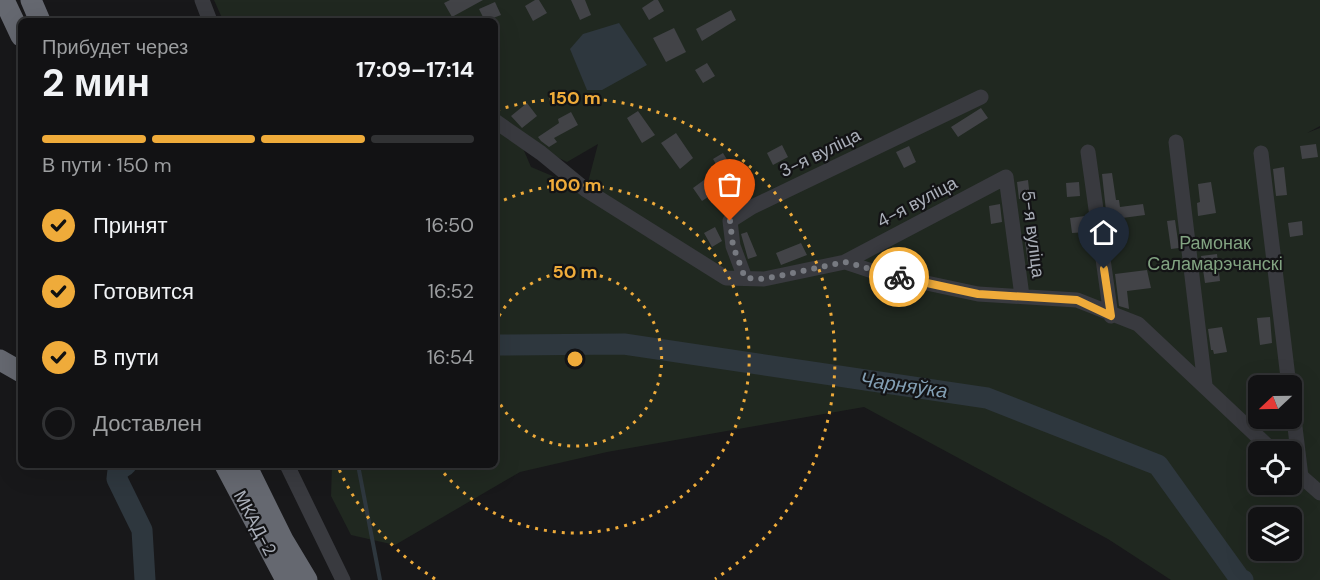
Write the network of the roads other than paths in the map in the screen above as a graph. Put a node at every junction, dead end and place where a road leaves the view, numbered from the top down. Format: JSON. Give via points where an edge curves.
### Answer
{"nodes":[{"id":1,"x":4,"y":0,"type":"edge"},
{"id":2,"x":31,"y":0,"type":"edge"},
{"id":3,"x":202,"y":0,"type":"edge"},
{"id":4,"x":39,"y":18,"type":"edge"},
{"id":5,"x":209,"y":18,"type":"edge"},
{"id":6,"x":18,"y":30,"type":"edge"},
{"id":7,"x":981,"y":97,"type":"dead end"},
{"id":8,"x":498,"y":123,"type":"edge"},
{"id":9,"x":1176,"y":142,"type":"dead end"},
{"id":10,"x":1088,"y":152,"type":"dead end"},
{"id":11,"x":1261,"y":153,"type":"dead end"},
{"id":12,"x":1006,"y":177,"type":"joint"},
{"id":13,"x":845,"y":262,"type":"junction"},
{"id":14,"x":745,"y":278,"type":"junction"},
{"id":15,"x":1022,"y":296,"type":"junction"},
{"id":16,"x":1111,"y":316,"type":"junction"},
{"id":17,"x":0,"y":360,"type":"edge"},
{"id":18,"x":18,"y":370,"type":"edge"},
{"id":19,"x":1288,"y":375,"type":"edge"},
{"id":20,"x":1205,"y":386,"type":"junction"},
{"id":21,"x":1262,"y":441,"type":"edge"},
{"id":22,"x":227,"y":468,"type":"edge"},
{"id":23,"x":247,"y":468,"type":"edge"},
{"id":24,"x":288,"y":468,"type":"edge"},
{"id":25,"x":1302,"y":477,"type":"edge"},
{"id":26,"x":1320,"y":493,"type":"edge"},
{"id":27,"x":286,"y":580,"type":"edge"},
{"id":28,"x":307,"y":580,"type":"edge"},
{"id":29,"x":344,"y":580,"type":"edge"}],
"edges":[{"from":1,"to":6,"type":"highway"},
{"from":2,"to":4,"type":"highway"},
{"from":3,"to":5,"type":"street"},
{"from":7,"to":14,"type":"street","name":"3-я вуліца","via":[[730,221],[733,246]]},
{"from":8,"to":14,"type":"street","via":[[586,190],[672,246],[726,278]]},
{"from":9,"to":20,"type":"street"},
{"from":10,"to":16,"type":"street"},
{"from":11,"to":19,"type":"street"},
{"from":12,"to":13,"type":"street","name":"4-я вуліца"},
{"from":12,"to":15,"type":"street","name":"5-я вуліца"},
{"from":13,"to":14,"type":"street","via":[[764,279]]},
{"from":13,"to":15,"type":"street","via":[[978,294]]},
{"from":15,"to":16,"type":"street","via":[[1077,300]]},
{"from":16,"to":20,"type":"street","via":[[1138,324]]},
{"from":17,"to":18,"type":"highway"},
{"from":20,"to":21,"type":"street"},
{"from":22,"to":27,"type":"highway","name":"МКАД-2"},
{"from":23,"to":28,"type":"highway"},
{"from":24,"to":29,"type":"street"},
{"from":25,"to":26,"type":"street"}]}
